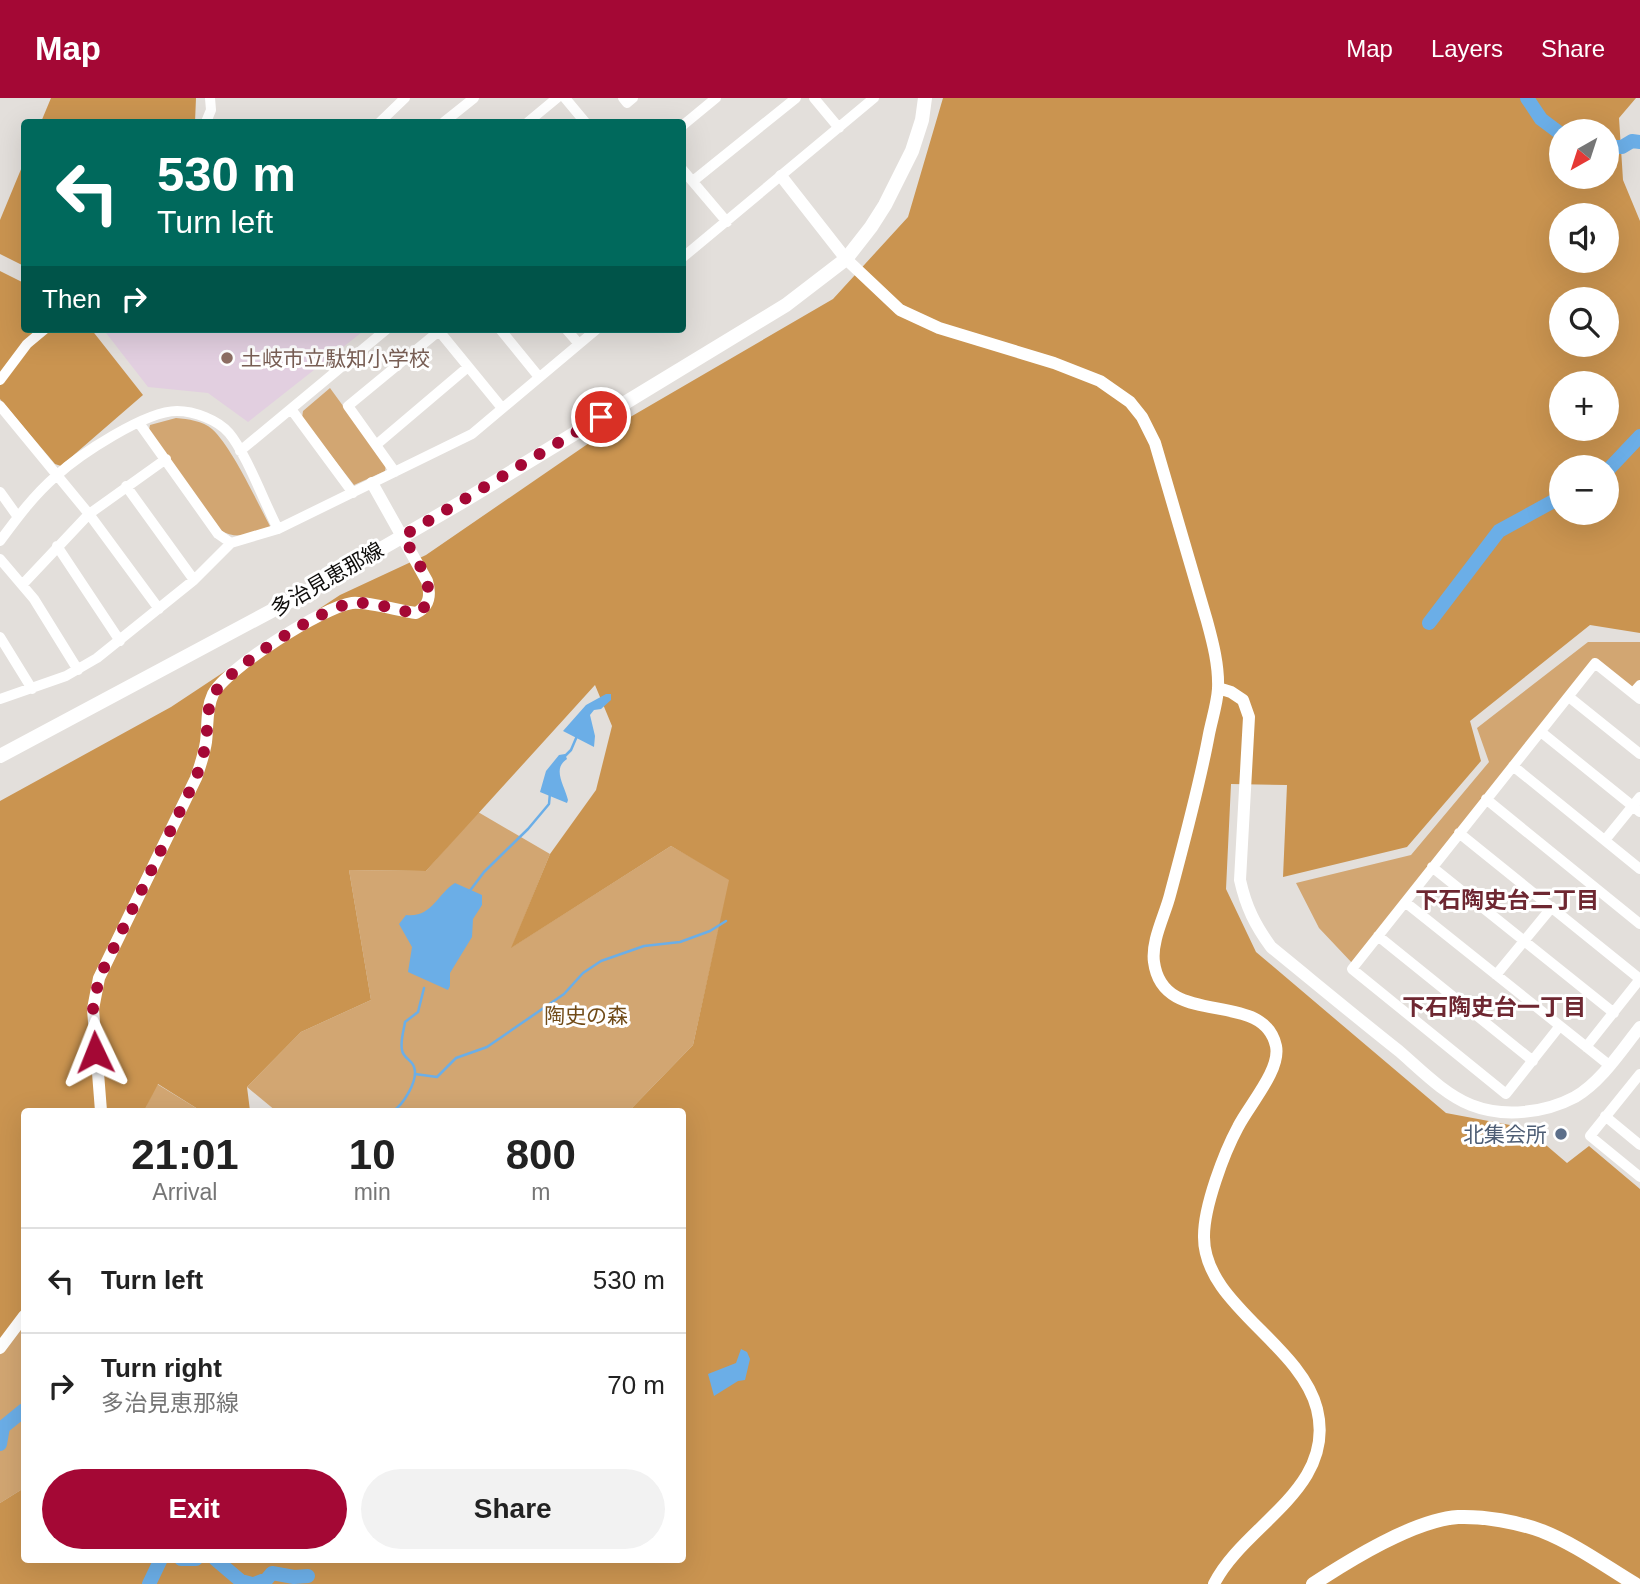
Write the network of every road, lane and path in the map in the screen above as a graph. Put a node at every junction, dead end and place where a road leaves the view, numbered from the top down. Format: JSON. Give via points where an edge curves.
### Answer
{"nodes":[{"id":1,"x":210,"y":98,"type":"edge"},
{"id":2,"x":405,"y":98,"type":"edge"},
{"id":3,"x":474,"y":98,"type":"edge"},
{"id":4,"x":557,"y":98,"type":"edge"},
{"id":5,"x":565,"y":98,"type":"edge"},
{"id":6,"x":623,"y":98,"type":"edge"},
{"id":7,"x":633,"y":98,"type":"edge"},
{"id":8,"x":716,"y":98,"type":"edge"},
{"id":9,"x":796,"y":98,"type":"edge"},
{"id":10,"x":814,"y":98,"type":"edge"},
{"id":11,"x":874,"y":98,"type":"edge"},
{"id":12,"x":925,"y":98,"type":"edge"},
{"id":13,"x":208,"y":119,"type":"edge"},
{"id":14,"x":383,"y":119,"type":"edge"},
{"id":15,"x":448,"y":119,"type":"edge"},
{"id":16,"x":532,"y":119,"type":"edge"},
{"id":17,"x":582,"y":119,"type":"edge"},
{"id":18,"x":686,"y":123,"type":"edge"},
{"id":19,"x":839,"y":128,"type":"junction"},
{"id":20,"x":686,"y":173,"type":"edge"},
{"id":21,"x":781,"y":176,"type":"junction"},
{"id":22,"x":693,"y":181,"type":"junction"},
{"id":23,"x":727,"y":222,"type":"junction"},
{"id":24,"x":686,"y":245,"type":"edge"},
{"id":25,"x":691,"y":251,"type":"junction"},
{"id":26,"x":686,"y":255,"type":"edge"},
{"id":27,"x":846,"y":259,"type":"junction"},
{"id":28,"x":40,"y":333,"type":"edge"},
{"id":29,"x":382,"y":333,"type":"edge"},
{"id":30,"x":437,"y":333,"type":"edge"},
{"id":31,"x":441,"y":333,"type":"edge"},
{"id":32,"x":503,"y":333,"type":"edge"},
{"id":33,"x":569,"y":333,"type":"edge"},
{"id":34,"x":592,"y":333,"type":"edge"},
{"id":35,"x":579,"y":345,"type":"junction"},
{"id":36,"x":468,"y":367,"type":"junction"},
{"id":37,"x":540,"y":377,"type":"junction"},
{"id":38,"x":0,"y":380,"type":"edge"},
{"id":39,"x":0,"y":406,"type":"edge"},
{"id":40,"x":291,"y":408,"type":"junction"},
{"id":41,"x":502,"y":408,"type":"junction"},
{"id":42,"x":139,"y":423,"type":"junction"},
{"id":43,"x":376,"y":444,"type":"junction"},
{"id":44,"x":240,"y":451,"type":"junction"},
{"id":45,"x":166,"y":459,"type":"junction"},
{"id":46,"x":395,"y":472,"type":"junction"},
{"id":47,"x":56,"y":476,"type":"junction"},
{"id":48,"x":372,"y":484,"type":"junction"},
{"id":49,"x":126,"y":486,"type":"junction"},
{"id":50,"x":0,"y":492,"type":"edge"},
{"id":51,"x":353,"y":493,"type":"junction"},
{"id":52,"x":89,"y":514,"type":"junction"},
{"id":53,"x":18,"y":517,"type":"junction"},
{"id":54,"x":278,"y":528,"type":"junction"},
{"id":55,"x":403,"y":536,"type":"junction"},
{"id":56,"x":0,"y":541,"type":"edge"},
{"id":57,"x":231,"y":543,"type":"junction"},
{"id":58,"x":57,"y":546,"type":"junction"},
{"id":59,"x":0,"y":559,"type":"edge"},
{"id":60,"x":194,"y":580,"type":"junction"},
{"id":61,"x":23,"y":584,"type":"junction"},
{"id":62,"x":159,"y":609,"type":"junction"},
{"id":63,"x":0,"y":636,"type":"edge"},
{"id":64,"x":120,"y":641,"type":"junction"},
{"id":65,"x":78,"y":670,"type":"junction"},
{"id":66,"x":1640,"y":685,"type":"edge"},
{"id":67,"x":1218,"y":688,"type":"junction"},
{"id":68,"x":32,"y":689,"type":"junction"},
{"id":69,"x":1569,"y":696,"type":"junction"},
{"id":70,"x":1636,"y":696,"type":"edge"},
{"id":71,"x":0,"y":699,"type":"edge"},
{"id":72,"x":1541,"y":732,"type":"junction"},
{"id":73,"x":1640,"y":754,"type":"edge"},
{"id":74,"x":0,"y":756,"type":"edge"},
{"id":75,"x":1513,"y":766,"type":"junction"},
{"id":76,"x":1640,"y":797,"type":"edge"},
{"id":77,"x":1486,"y":799,"type":"junction"},
{"id":78,"x":1636,"y":809,"type":"edge"},
{"id":79,"x":1459,"y":833,"type":"junction"},
{"id":80,"x":1605,"y":840,"type":"junction"},
{"id":81,"x":1432,"y":867,"type":"junction"},
{"id":82,"x":1640,"y":869,"type":"edge"},
{"id":83,"x":1405,"y":902,"type":"junction"},
{"id":84,"x":1552,"y":907,"type":"junction"},
{"id":85,"x":1640,"y":923,"type":"edge"},
{"id":86,"x":1378,"y":936,"type":"junction"},
{"id":87,"x":1524,"y":942,"type":"junction"},
{"id":88,"x":1496,"y":975,"type":"junction"},
{"id":89,"x":1640,"y":979,"type":"edge"},
{"id":90,"x":1614,"y":1013,"type":"junction"},
{"id":91,"x":1559,"y":1027,"type":"junction"},
{"id":92,"x":1639,"y":1031,"type":"edge"},
{"id":93,"x":1586,"y":1047,"type":"junction"},
{"id":94,"x":1533,"y":1061,"type":"junction"},
{"id":95,"x":1609,"y":1065,"type":"junction"},
{"id":96,"x":1638,"y":1082,"type":"edge"},
{"id":97,"x":101,"y":1108,"type":"edge"},
{"id":98,"x":1605,"y":1116,"type":"junction"},
{"id":99,"x":1640,"y":1145,"type":"edge"},
{"id":100,"x":1640,"y":1177,"type":"edge"},
{"id":101,"x":21,"y":1320,"type":"edge"},
{"id":102,"x":0,"y":1348,"type":"edge"},
{"id":103,"x":1214,"y":1584,"type":"edge"},
{"id":104,"x":1313,"y":1584,"type":"edge"},
{"id":105,"x":1635,"y":1584,"type":"edge"}],
"edges":[{"from":1,"to":13,"type":"street"},
{"from":2,"to":14,"type":"street"},
{"from":3,"to":15,"type":"street"},
{"from":4,"to":16,"type":"street"},
{"from":5,"to":17,"type":"street"},
{"from":6,"to":7,"type":"street","via":[[627,103]]},
{"from":8,"to":18,"type":"street"},
{"from":9,"to":22,"type":"street"},
{"from":10,"to":19,"type":"street"},
{"from":11,"to":19,"type":"street"},
{"from":12,"to":27,"type":"main road","name":"多治見恵那線","via":[[922,120],[899,178]]},
{"from":19,"to":21,"type":"street"},
{"from":20,"to":22,"type":"street"},
{"from":21,"to":23,"type":"street"},
{"from":21,"to":27,"type":"street"},
{"from":22,"to":23,"type":"street"},
{"from":23,"to":25,"type":"street"},
{"from":24,"to":25,"type":"street"},
{"from":25,"to":26,"type":"street"},
{"from":27,"to":55,"type":"main road","name":"多治見恵那線","via":[[786,305]]},
{"from":27,"to":67,"type":"street","via":[[919,321],[1077,371],[1130,402],[1155,443],[1208,621]]},
{"from":28,"to":38,"type":"street"},
{"from":29,"to":40,"type":"street"},
{"from":30,"to":43,"type":"street","via":[[348,406]]},
{"from":31,"to":36,"type":"street"},
{"from":32,"to":37,"type":"street"},
{"from":33,"to":35,"type":"street"},
{"from":34,"to":35,"type":"street"},
{"from":35,"to":37,"type":"street"},
{"from":36,"to":41,"type":"street"},
{"from":36,"to":43,"type":"street"},
{"from":37,"to":41,"type":"street"},
{"from":39,"to":47,"type":"street"},
{"from":40,"to":44,"type":"street"},
{"from":40,"to":51,"type":"street"},
{"from":41,"to":46,"type":"street","via":[[472,434]]},
{"from":42,"to":44,"type":"street","via":[[176,411],[192,414],[217,423]]},
{"from":42,"to":45,"type":"street"},
{"from":42,"to":47,"type":"street","via":[[86,452]]},
{"from":43,"to":46,"type":"street"},
{"from":44,"to":54,"type":"street"},
{"from":45,"to":49,"type":"street"},
{"from":45,"to":57,"type":"street","via":[[218,534]]},
{"from":46,"to":48,"type":"street"},
{"from":47,"to":52,"type":"street"},
{"from":47,"to":53,"type":"street"},
{"from":48,"to":51,"type":"street"},
{"from":48,"to":55,"type":"street"},
{"from":49,"to":52,"type":"street"},
{"from":49,"to":60,"type":"street"},
{"from":50,"to":53,"type":"street"},
{"from":51,"to":54,"type":"street"},
{"from":52,"to":58,"type":"street"},
{"from":52,"to":62,"type":"street"},
{"from":53,"to":56,"type":"street"},
{"from":54,"to":57,"type":"street"},
{"from":55,"to":74,"type":"main road","name":"多治見恵那線","via":[[195,654]]},
{"from":55,"to":97,"type":"street","via":[[430,592],[423,610],[416,614],[356,602],[336,606],[272,644],[214,692],[196,778],[97,985],[93,1009]]},
{"from":57,"to":60,"type":"street"},
{"from":58,"to":61,"type":"street"},
{"from":58,"to":64,"type":"street"},
{"from":59,"to":61,"type":"street"},
{"from":60,"to":62,"type":"street"},
{"from":61,"to":65,"type":"street"},
{"from":62,"to":64,"type":"street"},
{"from":63,"to":68,"type":"street"},
{"from":64,"to":65,"type":"street"},
{"from":65,"to":68,"type":"street"},
{"from":66,"to":70,"type":"street"},
{"from":67,"to":95,"type":"street","via":[[1243,700],[1249,717],[1240,880],[1245,905],[1271,947],[1443,1087],[1472,1105],[1506,1112],[1555,1106],[1592,1085]]},
{"from":67,"to":103,"type":"street","via":[[1154,961],[1166,989],[1183,1001],[1260,1021],[1276,1047],[1269,1077],[1236,1130],[1225,1159],[1207,1209],[1204,1237],[1212,1272],[1303,1376],[1318,1412],[1318,1434],[1317,1452],[1298,1489],[1225,1566]]},
{"from":68,"to":71,"type":"street"},
{"from":69,"to":70,"type":"street","via":[[1595,663]]},
{"from":69,"to":72,"type":"street"},
{"from":69,"to":73,"type":"street"},
{"from":72,"to":75,"type":"street"},
{"from":72,"to":78,"type":"street"},
{"from":75,"to":77,"type":"street"},
{"from":75,"to":80,"type":"street"},
{"from":76,"to":78,"type":"street"},
{"from":77,"to":79,"type":"street"},
{"from":77,"to":85,"type":"street"},
{"from":78,"to":80,"type":"street"},
{"from":79,"to":81,"type":"street"},
{"from":79,"to":84,"type":"street"},
{"from":80,"to":82,"type":"street"},
{"from":81,"to":83,"type":"street"},
{"from":81,"to":87,"type":"street"},
{"from":83,"to":86,"type":"street"},
{"from":83,"to":88,"type":"street"},
{"from":84,"to":87,"type":"street"},
{"from":84,"to":89,"type":"street"},
{"from":86,"to":94,"type":"street"},
{"from":86,"to":94,"type":"street","via":[[1352,969],[1506,1094]]},
{"from":87,"to":88,"type":"street"},
{"from":87,"to":90,"type":"street"},
{"from":88,"to":91,"type":"street"},
{"from":89,"to":90,"type":"street"},
{"from":90,"to":93,"type":"street"},
{"from":91,"to":93,"type":"street"},
{"from":91,"to":94,"type":"street"},
{"from":92,"to":95,"type":"street"},
{"from":93,"to":95,"type":"street"},
{"from":96,"to":98,"type":"street"},
{"from":98,"to":99,"type":"street"},
{"from":98,"to":100,"type":"street","via":[[1590,1136]]},
{"from":101,"to":102,"type":"street"},
{"from":104,"to":105,"type":"main road","via":[[1399,1535],[1457,1517],[1543,1531]]}]}
